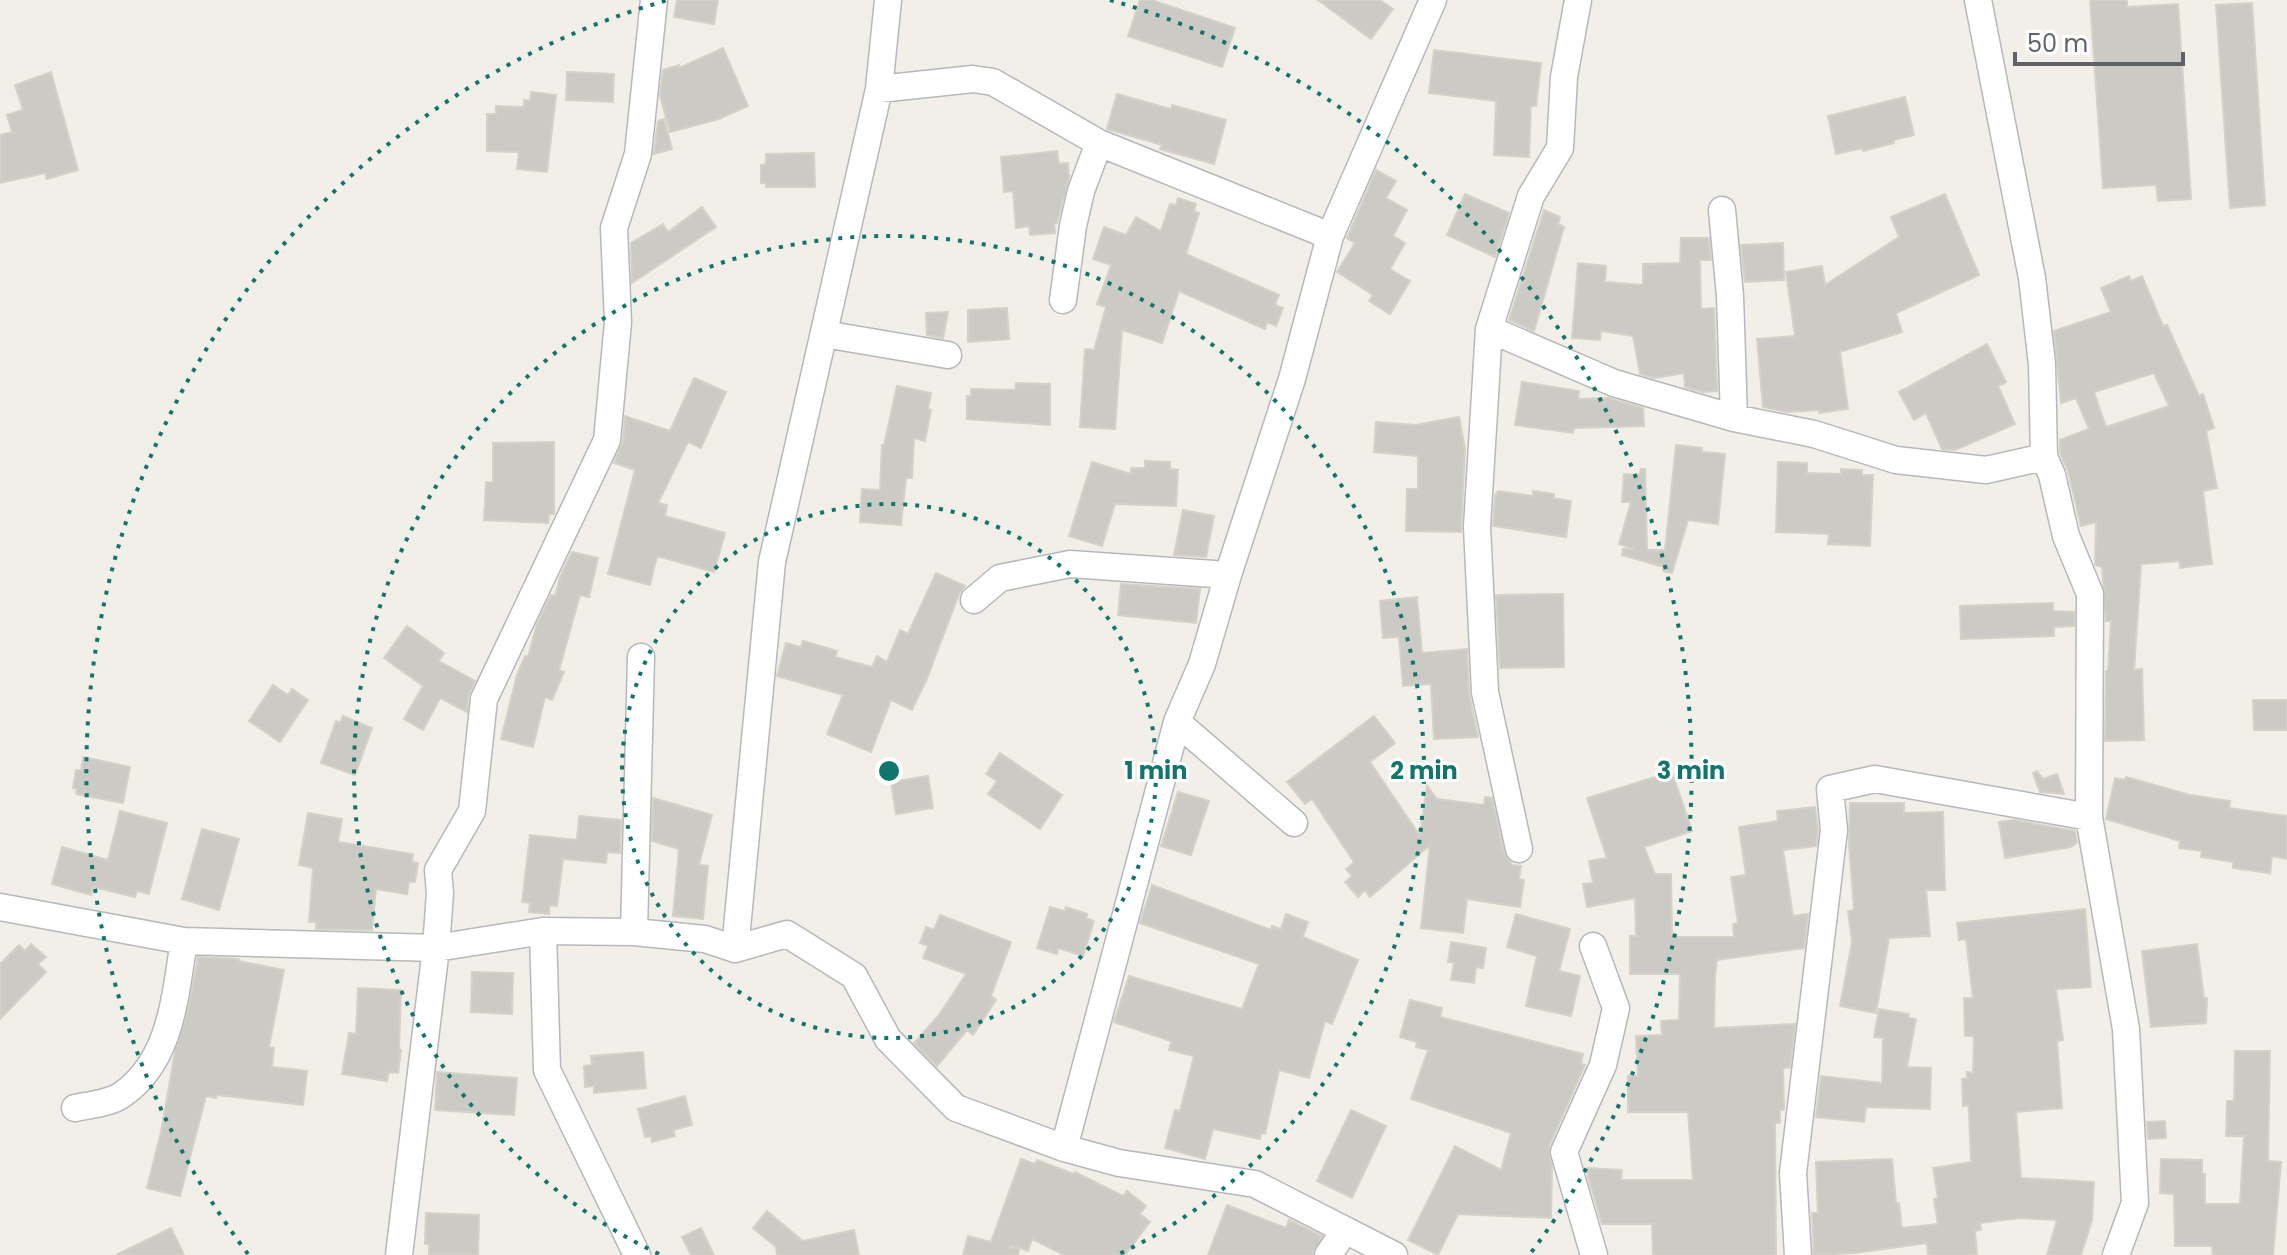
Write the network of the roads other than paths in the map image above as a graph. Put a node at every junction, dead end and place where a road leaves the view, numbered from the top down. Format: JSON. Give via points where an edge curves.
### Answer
{"nodes":[{"id":1,"x":654,"y":0,"type":"edge"},
{"id":2,"x":888,"y":0,"type":"edge"},
{"id":3,"x":1433,"y":0,"type":"edge"},
{"id":4,"x":1578,"y":0,"type":"edge"},
{"id":5,"x":1978,"y":0,"type":"edge"},
{"id":6,"x":879,"y":89,"type":"junction"},
{"id":7,"x":1099,"y":143,"type":"junction"},
{"id":8,"x":1722,"y":210,"type":"dead end"},
{"id":9,"x":1330,"y":236,"type":"junction"},
{"id":10,"x":1063,"y":300,"type":"dead end"},
{"id":11,"x":1489,"y":329,"type":"junction"},
{"id":12,"x":824,"y":334,"type":"junction"},
{"id":13,"x":948,"y":355,"type":"dead end"},
{"id":14,"x":1734,"y":418,"type":"junction"},
{"id":15,"x":2044,"y":457,"type":"junction"},
{"id":16,"x":1228,"y":575,"type":"junction"},
{"id":17,"x":974,"y":600,"type":"dead end"},
{"id":18,"x":641,"y":657,"type":"dead end"},
{"id":19,"x":1177,"y":722,"type":"junction"},
{"id":20,"x":2089,"y":817,"type":"junction"},
{"id":21,"x":1294,"y":823,"type":"dead end"},
{"id":22,"x":1519,"y":849,"type":"dead end"},
{"id":23,"x":0,"y":907,"type":"edge"},
{"id":24,"x":543,"y":931,"type":"junction"},
{"id":25,"x":634,"y":932,"type":"junction"},
{"id":26,"x":184,"y":941,"type":"junction"},
{"id":27,"x":1593,"y":946,"type":"dead end"},
{"id":28,"x":436,"y":948,"type":"junction"},
{"id":29,"x":735,"y":949,"type":"junction"},
{"id":30,"x":75,"y":1108,"type":"dead end"},
{"id":31,"x":1064,"y":1148,"type":"junction"},
{"id":32,"x":1345,"y":1231,"type":"junction"},
{"id":33,"x":399,"y":1255,"type":"edge"},
{"id":34,"x":637,"y":1255,"type":"edge"},
{"id":35,"x":1328,"y":1255,"type":"edge"},
{"id":36,"x":1394,"y":1255,"type":"edge"},
{"id":37,"x":1594,"y":1255,"type":"edge"},
{"id":38,"x":1798,"y":1255,"type":"edge"},
{"id":39,"x":2116,"y":1255,"type":"edge"}],
"edges":[{"from":1,"to":28,"type":"street","via":[[638,154],[614,228],[618,322],[607,440],[484,699],[472,811],[438,870]]},
{"from":2,"to":6,"type":"street"},
{"from":3,"to":9,"type":"street"},
{"from":4,"to":11,"type":"street","via":[[1564,77],[1560,148],[1531,196]]},
{"from":5,"to":15,"type":"street","via":[[2032,278],[2042,364]]},
{"from":6,"to":7,"type":"street","via":[[973,79],[993,82]]},
{"from":6,"to":12,"type":"street"},
{"from":7,"to":9,"type":"street"},
{"from":7,"to":10,"type":"street","via":[[1081,191]]},
{"from":8,"to":14,"type":"street"},
{"from":9,"to":16,"type":"street","via":[[1292,379]]},
{"from":11,"to":14,"type":"street","via":[[1614,383]]},
{"from":11,"to":22,"type":"street","via":[[1477,527],[1485,692]]},
{"from":12,"to":13,"type":"street"},
{"from":12,"to":29,"type":"street","via":[[772,562]]},
{"from":14,"to":15,"type":"street","via":[[1814,434],[1896,460],[1986,470]]},
{"from":15,"to":20,"type":"street","via":[[2066,536],[2090,594]]},
{"from":16,"to":17,"type":"street","via":[[1070,564],[1000,578]]},
{"from":16,"to":19,"type":"street","via":[[1202,664]]},
{"from":18,"to":25,"type":"street"},
{"from":19,"to":21,"type":"street"},
{"from":19,"to":31,"type":"street"},
{"from":20,"to":38,"type":"street","via":[[1875,779],[1830,789],[1834,830],[1793,1173]]},
{"from":20,"to":39,"type":"street","via":[[2126,1029],[2135,1203]]},
{"from":23,"to":26,"type":"street"},
{"from":24,"to":25,"type":"street"},
{"from":24,"to":28,"type":"street"},
{"from":24,"to":34,"type":"street","via":[[547,1070]]},
{"from":25,"to":29,"type":"street","via":[[705,939]]},
{"from":26,"to":28,"type":"street"},
{"from":26,"to":30,"type":"street","via":[[168,1032],[149,1067],[122,1096]]},
{"from":27,"to":37,"type":"street","via":[[1616,1008],[1603,1065],[1564,1152]]},
{"from":28,"to":33,"type":"street"},
{"from":29,"to":31,"type":"street","via":[[787,934],[854,976],[888,1039],[956,1108]]},
{"from":31,"to":32,"type":"street","via":[[1119,1163],[1255,1184]]},
{"from":32,"to":35,"type":"street"},
{"from":32,"to":36,"type":"street"}]}
